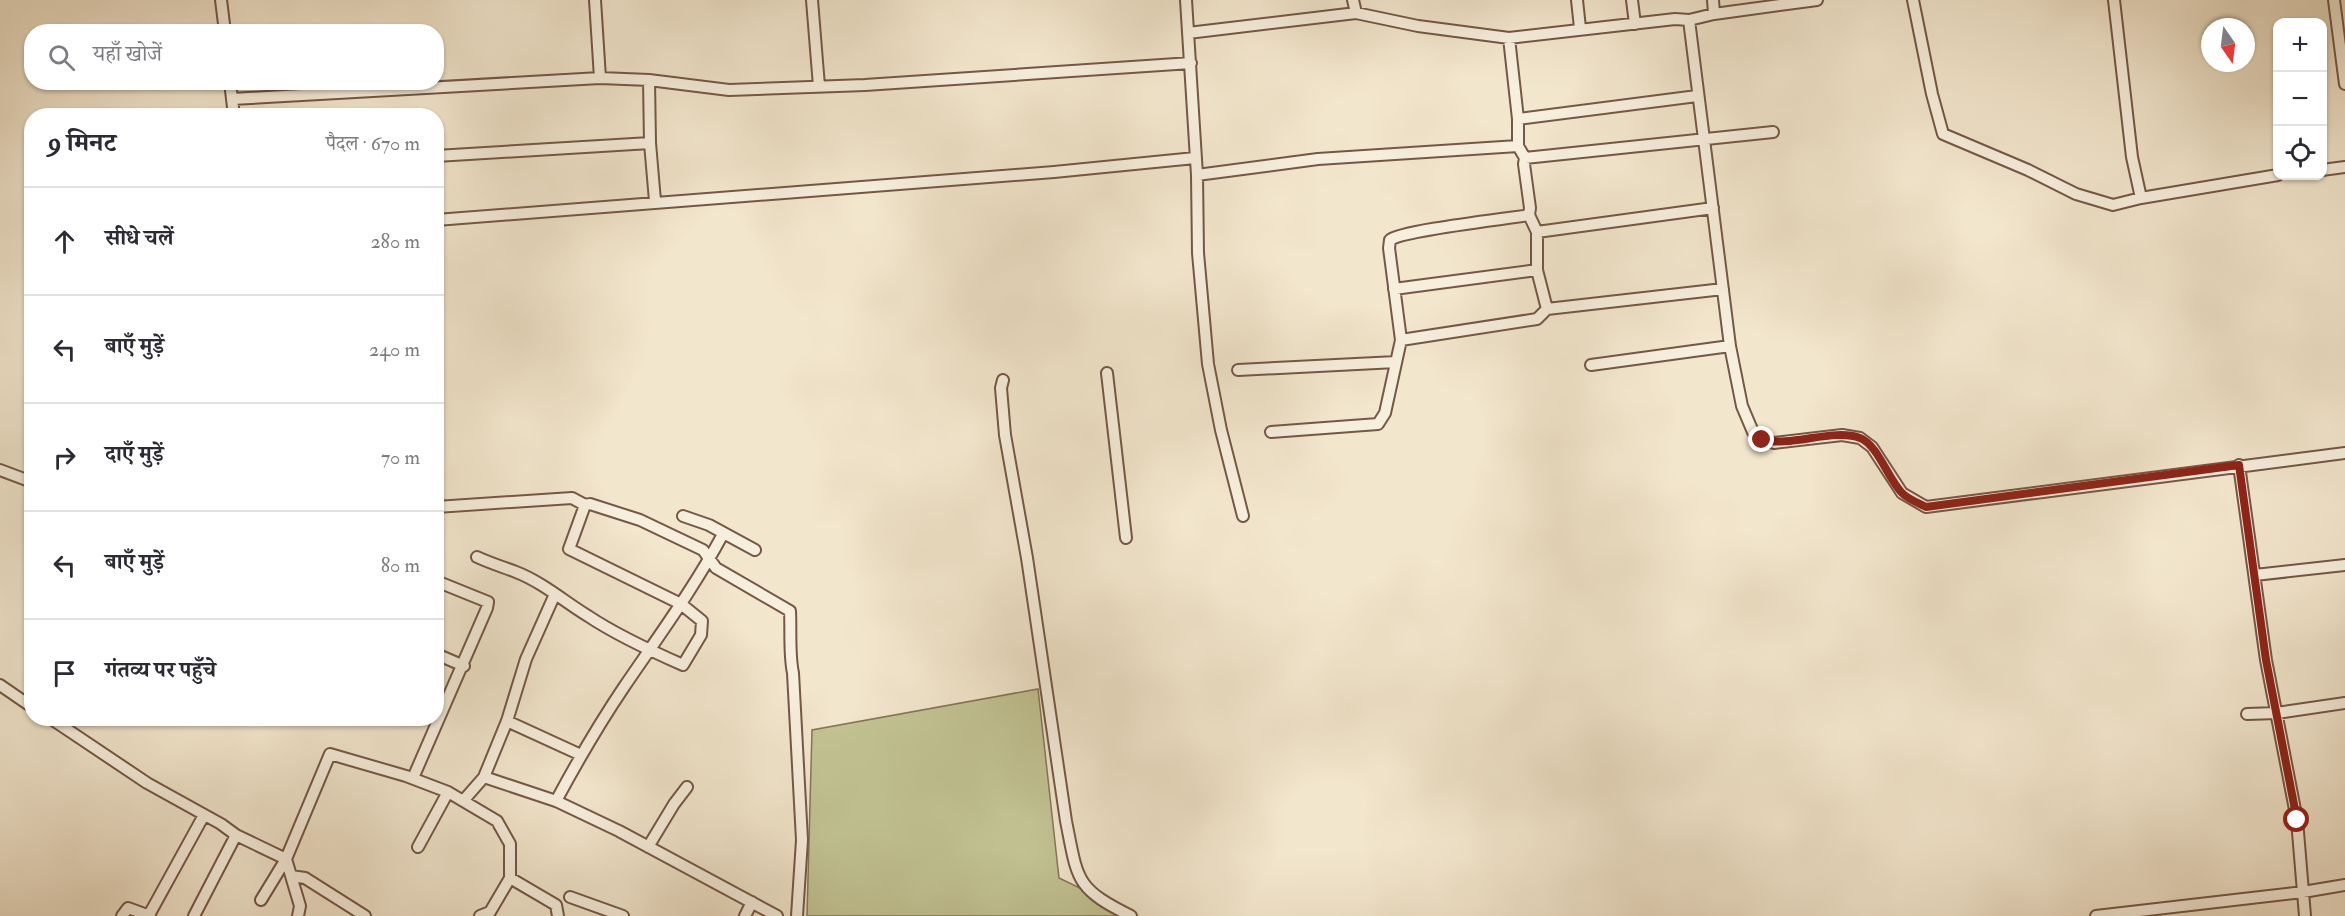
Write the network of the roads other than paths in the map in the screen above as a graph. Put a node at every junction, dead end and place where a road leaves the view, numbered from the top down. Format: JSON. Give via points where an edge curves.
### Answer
{"nodes":[{"id":1,"x":221,"y":0,"type":"edge"},
{"id":2,"x":595,"y":0,"type":"edge"},
{"id":3,"x":812,"y":0,"type":"edge"},
{"id":4,"x":1186,"y":0,"type":"edge"},
{"id":5,"x":1353,"y":0,"type":"edge"},
{"id":6,"x":1577,"y":0,"type":"edge"},
{"id":7,"x":1632,"y":0,"type":"edge"},
{"id":8,"x":1713,"y":0,"type":"edge"},
{"id":9,"x":1816,"y":0,"type":"edge"},
{"id":10,"x":1913,"y":0,"type":"edge"},
{"id":11,"x":2114,"y":0,"type":"edge"},
{"id":12,"x":2334,"y":0,"type":"edge"},
{"id":13,"x":1798,"y":1,"type":"edge"},
{"id":14,"x":1356,"y":13,"type":"junction"},
{"id":15,"x":1714,"y":14,"type":"junction"},
{"id":16,"x":1689,"y":20,"type":"junction"},
{"id":17,"x":224,"y":24,"type":"edge"},
{"id":18,"x":1635,"y":24,"type":"junction"},
{"id":19,"x":1580,"y":28,"type":"junction"},
{"id":20,"x":1188,"y":33,"type":"junction"},
{"id":21,"x":1509,"y":38,"type":"junction"},
{"id":22,"x":1191,"y":63,"type":"junction"},
{"id":23,"x":600,"y":78,"type":"junction"},
{"id":24,"x":649,"y":80,"type":"junction"},
{"id":25,"x":2345,"y":84,"type":"edge"},
{"id":26,"x":819,"y":86,"type":"junction"},
{"id":27,"x":444,"y":87,"type":"edge"},
{"id":28,"x":231,"y":90,"type":"edge"},
{"id":29,"x":390,"y":90,"type":"edge"},
{"id":30,"x":1697,"y":96,"type":"junction"},
{"id":31,"x":232,"y":99,"type":"junction"},
{"id":32,"x":233,"y":108,"type":"edge"},
{"id":33,"x":1518,"y":119,"type":"junction"},
{"id":34,"x":1773,"y":132,"type":"dead end"},
{"id":35,"x":1704,"y":138,"type":"junction"},
{"id":36,"x":650,"y":143,"type":"junction"},
{"id":37,"x":1518,"y":146,"type":"junction"},
{"id":38,"x":444,"y":156,"type":"edge"},
{"id":39,"x":1196,"y":158,"type":"junction"},
{"id":40,"x":1525,"y":158,"type":"junction"},
{"id":41,"x":2345,"y":167,"type":"edge"},
{"id":42,"x":2327,"y":169,"type":"edge"},
{"id":43,"x":1197,"y":175,"type":"junction"},
{"id":44,"x":2273,"y":176,"type":"edge"},
{"id":45,"x":2140,"y":198,"type":"junction"},
{"id":46,"x":656,"y":201,"type":"junction"},
{"id":47,"x":1713,"y":208,"type":"junction"},
{"id":48,"x":1529,"y":215,"type":"junction"},
{"id":49,"x":444,"y":219,"type":"edge"},
{"id":50,"x":1537,"y":232,"type":"junction"},
{"id":51,"x":1537,"y":270,"type":"junction"},
{"id":52,"x":1394,"y":289,"type":"junction"},
{"id":53,"x":1723,"y":289,"type":"junction"},
{"id":54,"x":1547,"y":309,"type":"junction"},
{"id":55,"x":1401,"y":339,"type":"junction"},
{"id":56,"x":1730,"y":346,"type":"junction"},
{"id":57,"x":1396,"y":362,"type":"junction"},
{"id":58,"x":1591,"y":365,"type":"dead end"},
{"id":59,"x":1238,"y":370,"type":"dead end"},
{"id":60,"x":1107,"y":374,"type":"dead end"},
{"id":61,"x":1003,"y":380,"type":"dead end"},
{"id":62,"x":1270,"y":432,"type":"dead end"},
{"id":63,"x":2345,"y":453,"type":"edge"},
{"id":64,"x":2239,"y":465,"type":"junction"},
{"id":65,"x":0,"y":470,"type":"edge"},
{"id":66,"x":24,"y":479,"type":"edge"},
{"id":67,"x":585,"y":505,"type":"junction"},
{"id":68,"x":444,"y":506,"type":"edge"},
{"id":69,"x":683,"y":516,"type":"dead end"},
{"id":70,"x":1243,"y":516,"type":"dead end"},
{"id":71,"x":723,"y":534,"type":"junction"},
{"id":72,"x":1126,"y":538,"type":"dead end"},
{"id":73,"x":755,"y":550,"type":"dead end"},
{"id":74,"x":477,"y":557,"type":"dead end"},
{"id":75,"x":710,"y":558,"type":"junction"},
{"id":76,"x":2345,"y":565,"type":"edge"},
{"id":77,"x":2255,"y":575,"type":"junction"},
{"id":78,"x":444,"y":584,"type":"edge"},
{"id":79,"x":555,"y":594,"type":"junction"},
{"id":80,"x":681,"y":604,"type":"junction"},
{"id":81,"x":650,"y":650,"type":"junction"},
{"id":82,"x":444,"y":657,"type":"edge"},
{"id":83,"x":464,"y":666,"type":"junction"},
{"id":84,"x":0,"y":685,"type":"edge"},
{"id":85,"x":24,"y":702,"type":"edge"},
{"id":86,"x":2345,"y":703,"type":"edge"},
{"id":87,"x":444,"y":710,"type":"edge"},
{"id":88,"x":2277,"y":712,"type":"junction"},
{"id":89,"x":2247,"y":714,"type":"dead end"},
{"id":90,"x":507,"y":720,"type":"junction"},
{"id":91,"x":62,"y":726,"type":"edge"},
{"id":92,"x":437,"y":726,"type":"edge"},
{"id":93,"x":581,"y":755,"type":"junction"},
{"id":94,"x":484,"y":777,"type":"junction"},
{"id":95,"x":413,"y":778,"type":"junction"},
{"id":96,"x":687,"y":787,"type":"dead end"},
{"id":97,"x":448,"y":792,"type":"junction"},
{"id":98,"x":464,"y":801,"type":"junction"},
{"id":99,"x":556,"y":801,"type":"junction"},
{"id":100,"x":204,"y":815,"type":"junction"},
{"id":101,"x":236,"y":835,"type":"junction"},
{"id":102,"x":418,"y":847,"type":"dead end"},
{"id":103,"x":648,"y":847,"type":"junction"},
{"id":104,"x":286,"y":859,"type":"junction"},
{"id":105,"x":291,"y":876,"type":"junction"},
{"id":106,"x":510,"y":878,"type":"junction"},
{"id":107,"x":2345,"y":885,"type":"edge"},
{"id":108,"x":2303,"y":892,"type":"junction"},
{"id":109,"x":570,"y":897,"type":"dead end"},
{"id":110,"x":261,"y":900,"type":"dead end"},
{"id":111,"x":752,"y":902,"type":"junction"},
{"id":112,"x":615,"y":915,"type":"edge"},
{"id":113,"x":122,"y":916,"type":"edge"},
{"id":114,"x":149,"y":916,"type":"edge"},
{"id":115,"x":194,"y":916,"type":"edge"},
{"id":116,"x":298,"y":916,"type":"edge"},
{"id":117,"x":365,"y":916,"type":"edge"},
{"id":118,"x":480,"y":916,"type":"edge"},
{"id":119,"x":558,"y":916,"type":"edge"},
{"id":120,"x":745,"y":916,"type":"edge"},
{"id":121,"x":777,"y":916,"type":"edge"},
{"id":122,"x":797,"y":916,"type":"edge"},
{"id":123,"x":1131,"y":916,"type":"edge"},
{"id":124,"x":2096,"y":916,"type":"edge"},
{"id":125,"x":2305,"y":916,"type":"edge"}],
"edges":[{"from":1,"to":17,"type":"street"},
{"from":2,"to":23,"type":"street"},
{"from":3,"to":26,"type":"street"},
{"from":4,"to":20,"type":"street"},
{"from":5,"to":14,"type":"street"},
{"from":6,"to":19,"type":"street"},
{"from":7,"to":18,"type":"street"},
{"from":8,"to":15,"type":"street"},
{"from":9,"to":13,"type":"street"},
{"from":10,"to":45,"type":"street","via":[[1943,134],[2076,194],[2113,205]]},
{"from":11,"to":45,"type":"street"},
{"from":12,"to":25,"type":"street"},
{"from":13,"to":15,"type":"street"},
{"from":14,"to":20,"type":"street"},
{"from":14,"to":21,"type":"street"},
{"from":15,"to":16,"type":"street"},
{"from":16,"to":18,"type":"street"},
{"from":16,"to":30,"type":"street"},
{"from":18,"to":19,"type":"street"},
{"from":19,"to":21,"type":"street"},
{"from":20,"to":22,"type":"street"},
{"from":21,"to":33,"type":"street"},
{"from":22,"to":26,"type":"street"},
{"from":22,"to":39,"type":"street"},
{"from":23,"to":24,"type":"street"},
{"from":23,"to":27,"type":"street"},
{"from":24,"to":26,"type":"street","via":[[729,90]]},
{"from":24,"to":36,"type":"street"},
{"from":28,"to":31,"type":"street"},
{"from":29,"to":31,"type":"street"},
{"from":30,"to":33,"type":"street"},
{"from":30,"to":35,"type":"street"},
{"from":31,"to":32,"type":"street"},
{"from":33,"to":37,"type":"street"},
{"from":34,"to":35,"type":"street"},
{"from":35,"to":40,"type":"street"},
{"from":35,"to":47,"type":"street"},
{"from":36,"to":38,"type":"street"},
{"from":36,"to":46,"type":"street"},
{"from":37,"to":40,"type":"street"},
{"from":37,"to":43,"type":"street","via":[[1318,159]]},
{"from":39,"to":43,"type":"street"},
{"from":39,"to":46,"type":"street"},
{"from":40,"to":48,"type":"street"},
{"from":41,"to":42,"type":"street"},
{"from":43,"to":70,"type":"street","via":[[1198,253],[1208,364]]},
{"from":44,"to":45,"type":"street"},
{"from":46,"to":49,"type":"street"},
{"from":47,"to":50,"type":"street"},
{"from":47,"to":53,"type":"street"},
{"from":48,"to":50,"type":"street"},
{"from":48,"to":52,"type":"street","via":[[1394,237],[1389,248]]},
{"from":50,"to":51,"type":"street"},
{"from":51,"to":52,"type":"street"},
{"from":51,"to":54,"type":"street"},
{"from":52,"to":55,"type":"street"},
{"from":53,"to":54,"type":"street"},
{"from":53,"to":56,"type":"street"},
{"from":54,"to":55,"type":"street","via":[[1537,319]]},
{"from":55,"to":57,"type":"street"},
{"from":56,"to":58,"type":"street"},
{"from":56,"to":64,"type":"street","via":[[1742,406],[1753,432],[1762,440],[1774,443],[1842,435],[1860,438],[1872,447],[1902,493],[1926,507]]},
{"from":57,"to":59,"type":"street"},
{"from":57,"to":62,"type":"street","via":[[1385,413],[1378,424]]},
{"from":60,"to":72,"type":"street"},
{"from":61,"to":123,"type":"street","via":[[1005,435],[1078,878],[1099,900]]},
{"from":63,"to":64,"type":"street"},
{"from":64,"to":77,"type":"street"},
{"from":65,"to":66,"type":"street"},
{"from":67,"to":68,"type":"street","via":[[572,498]]},
{"from":67,"to":75,"type":"street","via":[[640,520],[703,550]]},
{"from":67,"to":80,"type":"street","via":[[570,549]]},
{"from":69,"to":71,"type":"street"},
{"from":71,"to":73,"type":"street"},
{"from":71,"to":75,"type":"street"},
{"from":74,"to":79,"type":"street","via":[[516,572]]},
{"from":75,"to":80,"type":"street"},
{"from":75,"to":122,"type":"street","via":[[716,568],[790,611],[802,840]]},
{"from":76,"to":77,"type":"street"},
{"from":77,"to":88,"type":"street"},
{"from":78,"to":83,"type":"street","via":[[488,602]]},
{"from":79,"to":81,"type":"street","via":[[589,618]]},
{"from":79,"to":90,"type":"street","via":[[526,659]]},
{"from":80,"to":81,"type":"street"},
{"from":80,"to":81,"type":"street","via":[[698,616],[703,627],[683,665]]},
{"from":81,"to":93,"type":"street"},
{"from":82,"to":83,"type":"street"},
{"from":83,"to":87,"type":"street"},
{"from":84,"to":85,"type":"street"},
{"from":86,"to":88,"type":"street"},
{"from":88,"to":89,"type":"street"},
{"from":88,"to":108,"type":"street","via":[[2297,820]]},
{"from":90,"to":93,"type":"street"},
{"from":90,"to":94,"type":"street"},
{"from":91,"to":100,"type":"street","via":[[147,783]]},
{"from":92,"to":95,"type":"street"},
{"from":93,"to":99,"type":"street"},
{"from":94,"to":98,"type":"street"},
{"from":94,"to":99,"type":"street"},
{"from":95,"to":97,"type":"street"},
{"from":95,"to":104,"type":"street","via":[[330,754]]},
{"from":96,"to":103,"type":"street"},
{"from":97,"to":98,"type":"street"},
{"from":97,"to":102,"type":"street"},
{"from":98,"to":106,"type":"street","via":[[497,821],[510,844]]},
{"from":99,"to":103,"type":"street"},
{"from":100,"to":101,"type":"street"},
{"from":100,"to":114,"type":"street"},
{"from":101,"to":104,"type":"street"},
{"from":101,"to":115,"type":"street"},
{"from":103,"to":111,"type":"street"},
{"from":104,"to":105,"type":"street"},
{"from":104,"to":110,"type":"street"},
{"from":105,"to":116,"type":"street","via":[[300,906]]},
{"from":105,"to":117,"type":"street","via":[[305,878]]},
{"from":106,"to":118,"type":"street","via":[[490,912]]},
{"from":106,"to":119,"type":"street","via":[[556,905]]},
{"from":107,"to":108,"type":"street"},
{"from":108,"to":124,"type":"street"},
{"from":108,"to":125,"type":"street"},
{"from":109,"to":112,"type":"street"},
{"from":111,"to":120,"type":"street"},
{"from":111,"to":121,"type":"street"},
{"from":113,"to":114,"type":"street","via":[[128,908]]}]}
